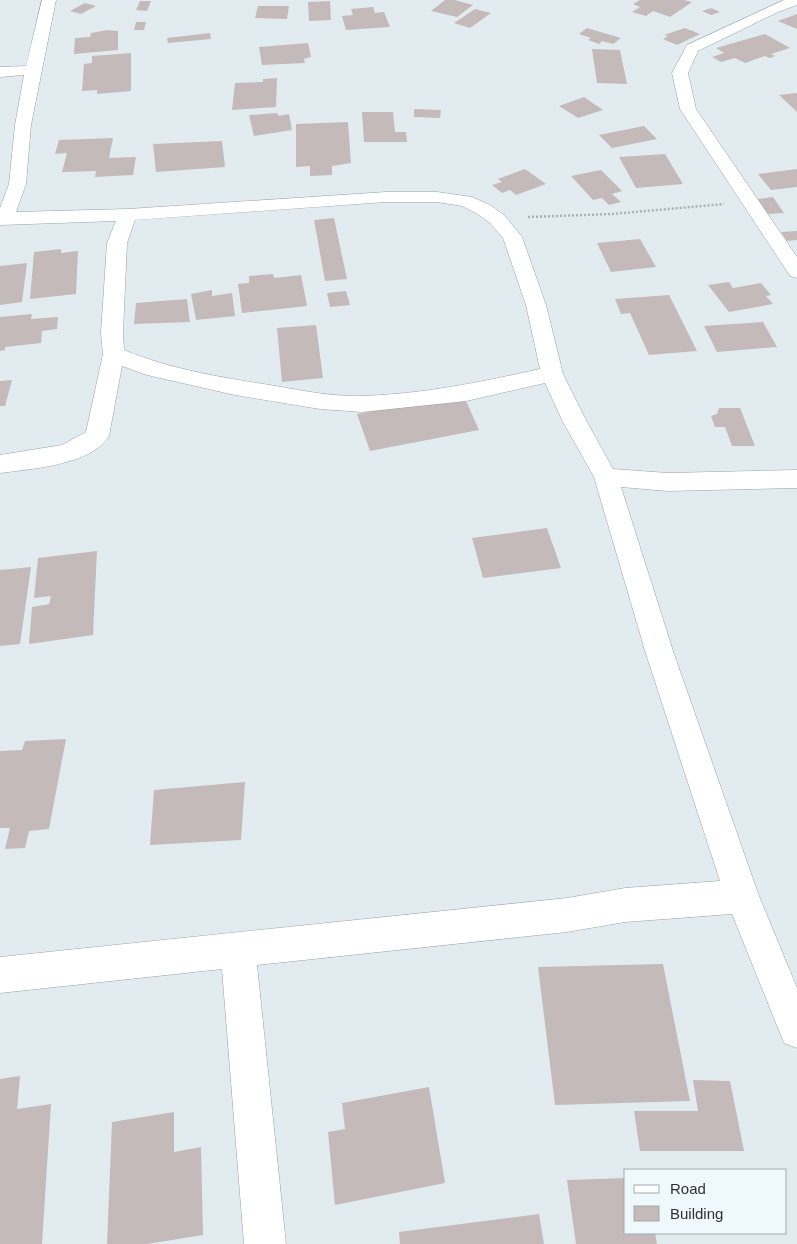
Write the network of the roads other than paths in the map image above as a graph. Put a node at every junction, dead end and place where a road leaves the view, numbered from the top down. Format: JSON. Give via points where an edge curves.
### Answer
{"nodes":[{"id":1,"x":49,"y":0,"type":"edge"},
{"id":2,"x":797,"y":0,"type":"edge"},
{"id":3,"x":33,"y":70,"type":"junction"},
{"id":4,"x":0,"y":72,"type":"edge"},
{"id":5,"x":128,"y":215,"type":"junction"},
{"id":6,"x":86,"y":217,"type":"junction"},
{"id":7,"x":2,"y":218,"type":"edge"},
{"id":8,"x":117,"y":243,"type":"junction"},
{"id":9,"x":797,"y":272,"type":"edge"},
{"id":10,"x":114,"y":354,"type":"junction"},
{"id":11,"x":552,"y":374,"type":"junction"},
{"id":12,"x":0,"y":464,"type":"edge"},
{"id":13,"x":606,"y":477,"type":"junction"},
{"id":14,"x":797,"y":479,"type":"edge"},
{"id":15,"x":742,"y":896,"type":"junction"},
{"id":16,"x":238,"y":950,"type":"junction"},
{"id":17,"x":0,"y":975,"type":"edge"},
{"id":18,"x":797,"y":1030,"type":"edge"},
{"id":19,"x":265,"y":1244,"type":"edge"}],
"edges":[{"from":1,"to":3,"type":"street"},
{"from":2,"to":9,"type":"street","via":[[692,48],[680,73],[688,109]]},
{"from":3,"to":4,"type":"street"},
{"from":3,"to":7,"type":"street","via":[[16,193]]},
{"from":5,"to":6,"type":"street"},
{"from":5,"to":8,"type":"street"},
{"from":5,"to":11,"type":"street","via":[[386,197],[437,197],[466,202],[498,219],[512,237],[536,305]]},
{"from":6,"to":7,"type":"street"},
{"from":6,"to":8,"type":"street"},
{"from":8,"to":10,"type":"street","via":[[112,333]]},
{"from":10,"to":11,"type":"street","via":[[147,368],[235,387],[320,401],[362,404],[466,393]]},
{"from":10,"to":12,"type":"street","via":[[97,436],[93,440],[69,452]]},
{"from":11,"to":13,"type":"street"},
{"from":13,"to":14,"type":"street","via":[[668,482]]},
{"from":13,"to":15,"type":"street","via":[[660,654]]},
{"from":15,"to":16,"type":"street","via":[[625,905],[567,915]]},
{"from":15,"to":18,"type":"street"},
{"from":16,"to":17,"type":"street"},
{"from":16,"to":19,"type":"street"}]}
